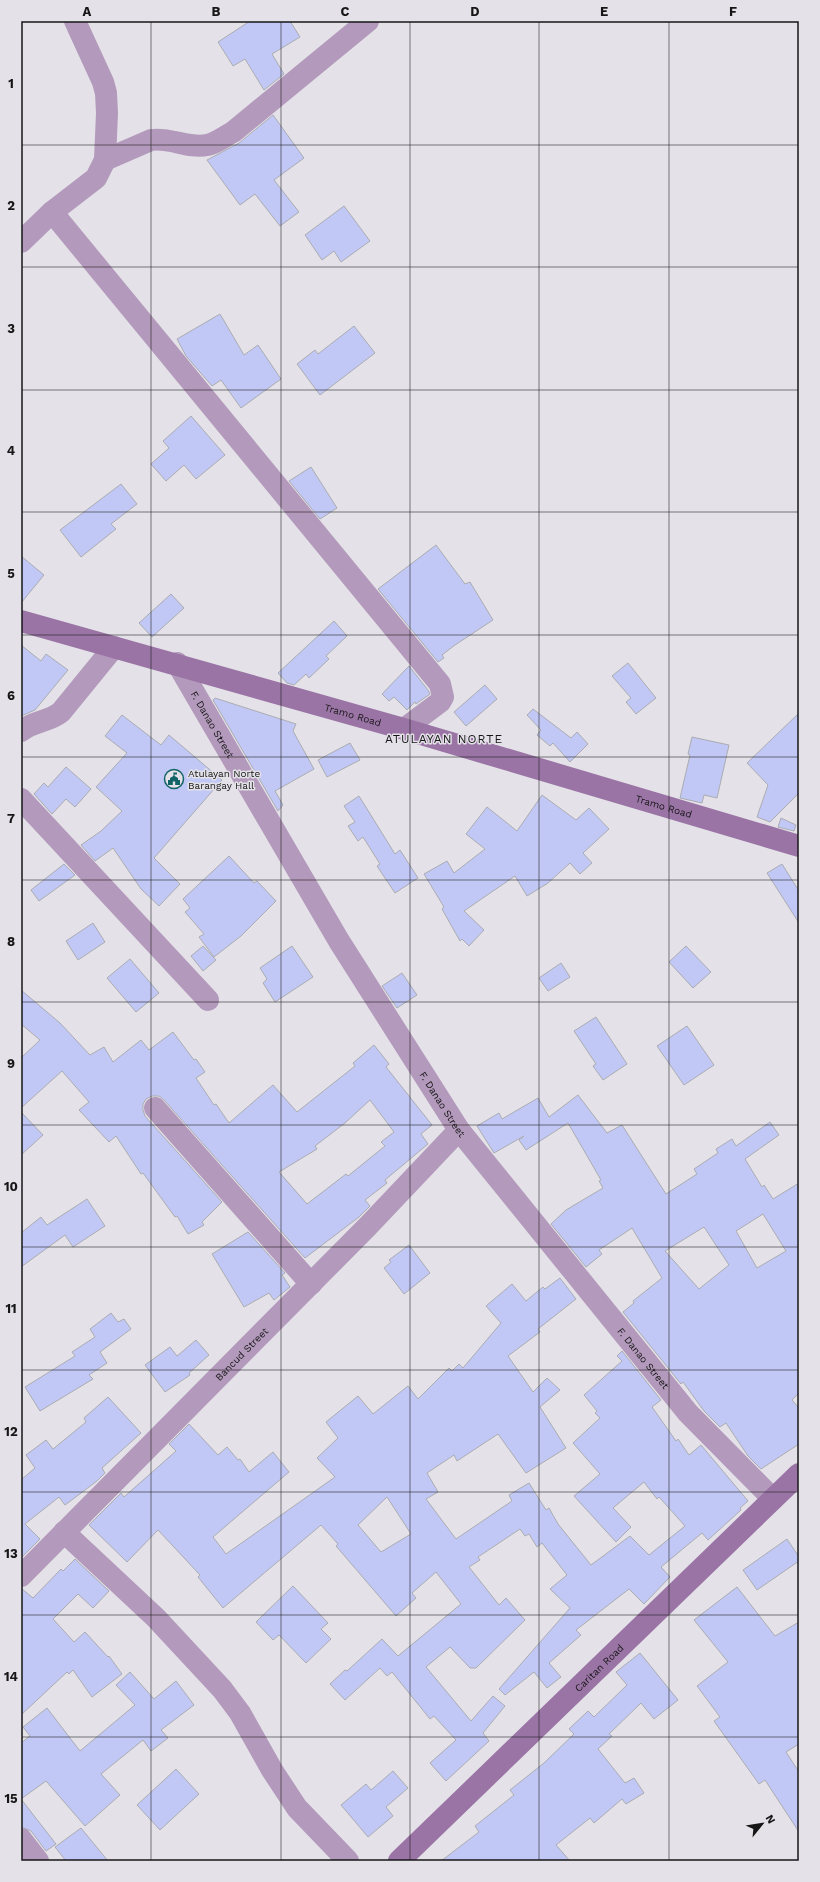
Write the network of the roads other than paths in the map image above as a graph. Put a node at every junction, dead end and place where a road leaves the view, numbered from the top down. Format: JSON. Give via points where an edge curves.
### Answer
{"nodes":[{"id":1,"x":75,"y":21,"type":"edge"},
{"id":2,"x":368,"y":21,"type":"edge"},
{"id":3,"x":105,"y":160,"type":"junction"},
{"id":4,"x":52,"y":212,"type":"junction"},
{"id":5,"x":21,"y":242,"type":"edge"},
{"id":6,"x":21,"y":621,"type":"edge"},
{"id":7,"x":114,"y":647,"type":"junction"},
{"id":8,"x":177,"y":663,"type":"junction"},
{"id":9,"x":404,"y":729,"type":"junction"},
{"id":10,"x":21,"y":731,"type":"edge"},
{"id":11,"x":21,"y":799,"type":"edge"},
{"id":12,"x":799,"y":846,"type":"edge"},
{"id":13,"x":208,"y":1000,"type":"dead end"},
{"id":14,"x":155,"y":1108,"type":"dead end"},
{"id":15,"x":459,"y":1130,"type":"junction"},
{"id":16,"x":310,"y":1284,"type":"junction"},
{"id":17,"x":799,"y":1474,"type":"edge"},
{"id":18,"x":773,"y":1499,"type":"junction"},
{"id":19,"x":64,"y":1532,"type":"junction"},
{"id":20,"x":21,"y":1576,"type":"edge"},
{"id":21,"x":21,"y":1839,"type":"edge"},
{"id":22,"x":38,"y":1861,"type":"edge"},
{"id":23,"x":348,"y":1861,"type":"edge"},
{"id":24,"x":399,"y":1861,"type":"edge"}],
"edges":[{"from":1,"to":3,"type":"street","via":[[106,93]]},
{"from":2,"to":3,"type":"street","via":[[233,132],[218,141],[196,146],[159,139],[151,140]]},
{"from":3,"to":4,"type":"street","via":[[96,178]]},
{"from":4,"to":5,"type":"street"},
{"from":4,"to":9,"type":"street","via":[[440,684],[443,697],[440,702]]},
{"from":6,"to":7,"type":"main road","name":"Tramo Road"},
{"from":7,"to":8,"type":"main road","name":"Tramo Road"},
{"from":7,"to":10,"type":"street","via":[[60,712]]},
{"from":8,"to":9,"type":"main road","name":"Tramo Road"},
{"from":8,"to":15,"type":"street","name":"F. Danao Street","via":[[339,941]]},
{"from":9,"to":12,"type":"main road","name":"Tramo Road"},
{"from":11,"to":13,"type":"street"},
{"from":14,"to":16,"type":"street"},
{"from":15,"to":16,"type":"street","name":"Bancud Street"},
{"from":15,"to":18,"type":"street","name":"F. Danao Street","via":[[688,1413]]},
{"from":16,"to":19,"type":"street","name":"Bancud Street"},
{"from":17,"to":18,"type":"main road","name":"Caritan Road"},
{"from":18,"to":24,"type":"main road","name":"Caritan Road"},
{"from":19,"to":20,"type":"street","name":"Bancud Street"},
{"from":19,"to":23,"type":"street","via":[[156,1618],[222,1689],[240,1713],[297,1808]]},
{"from":21,"to":22,"type":"street"}]}
